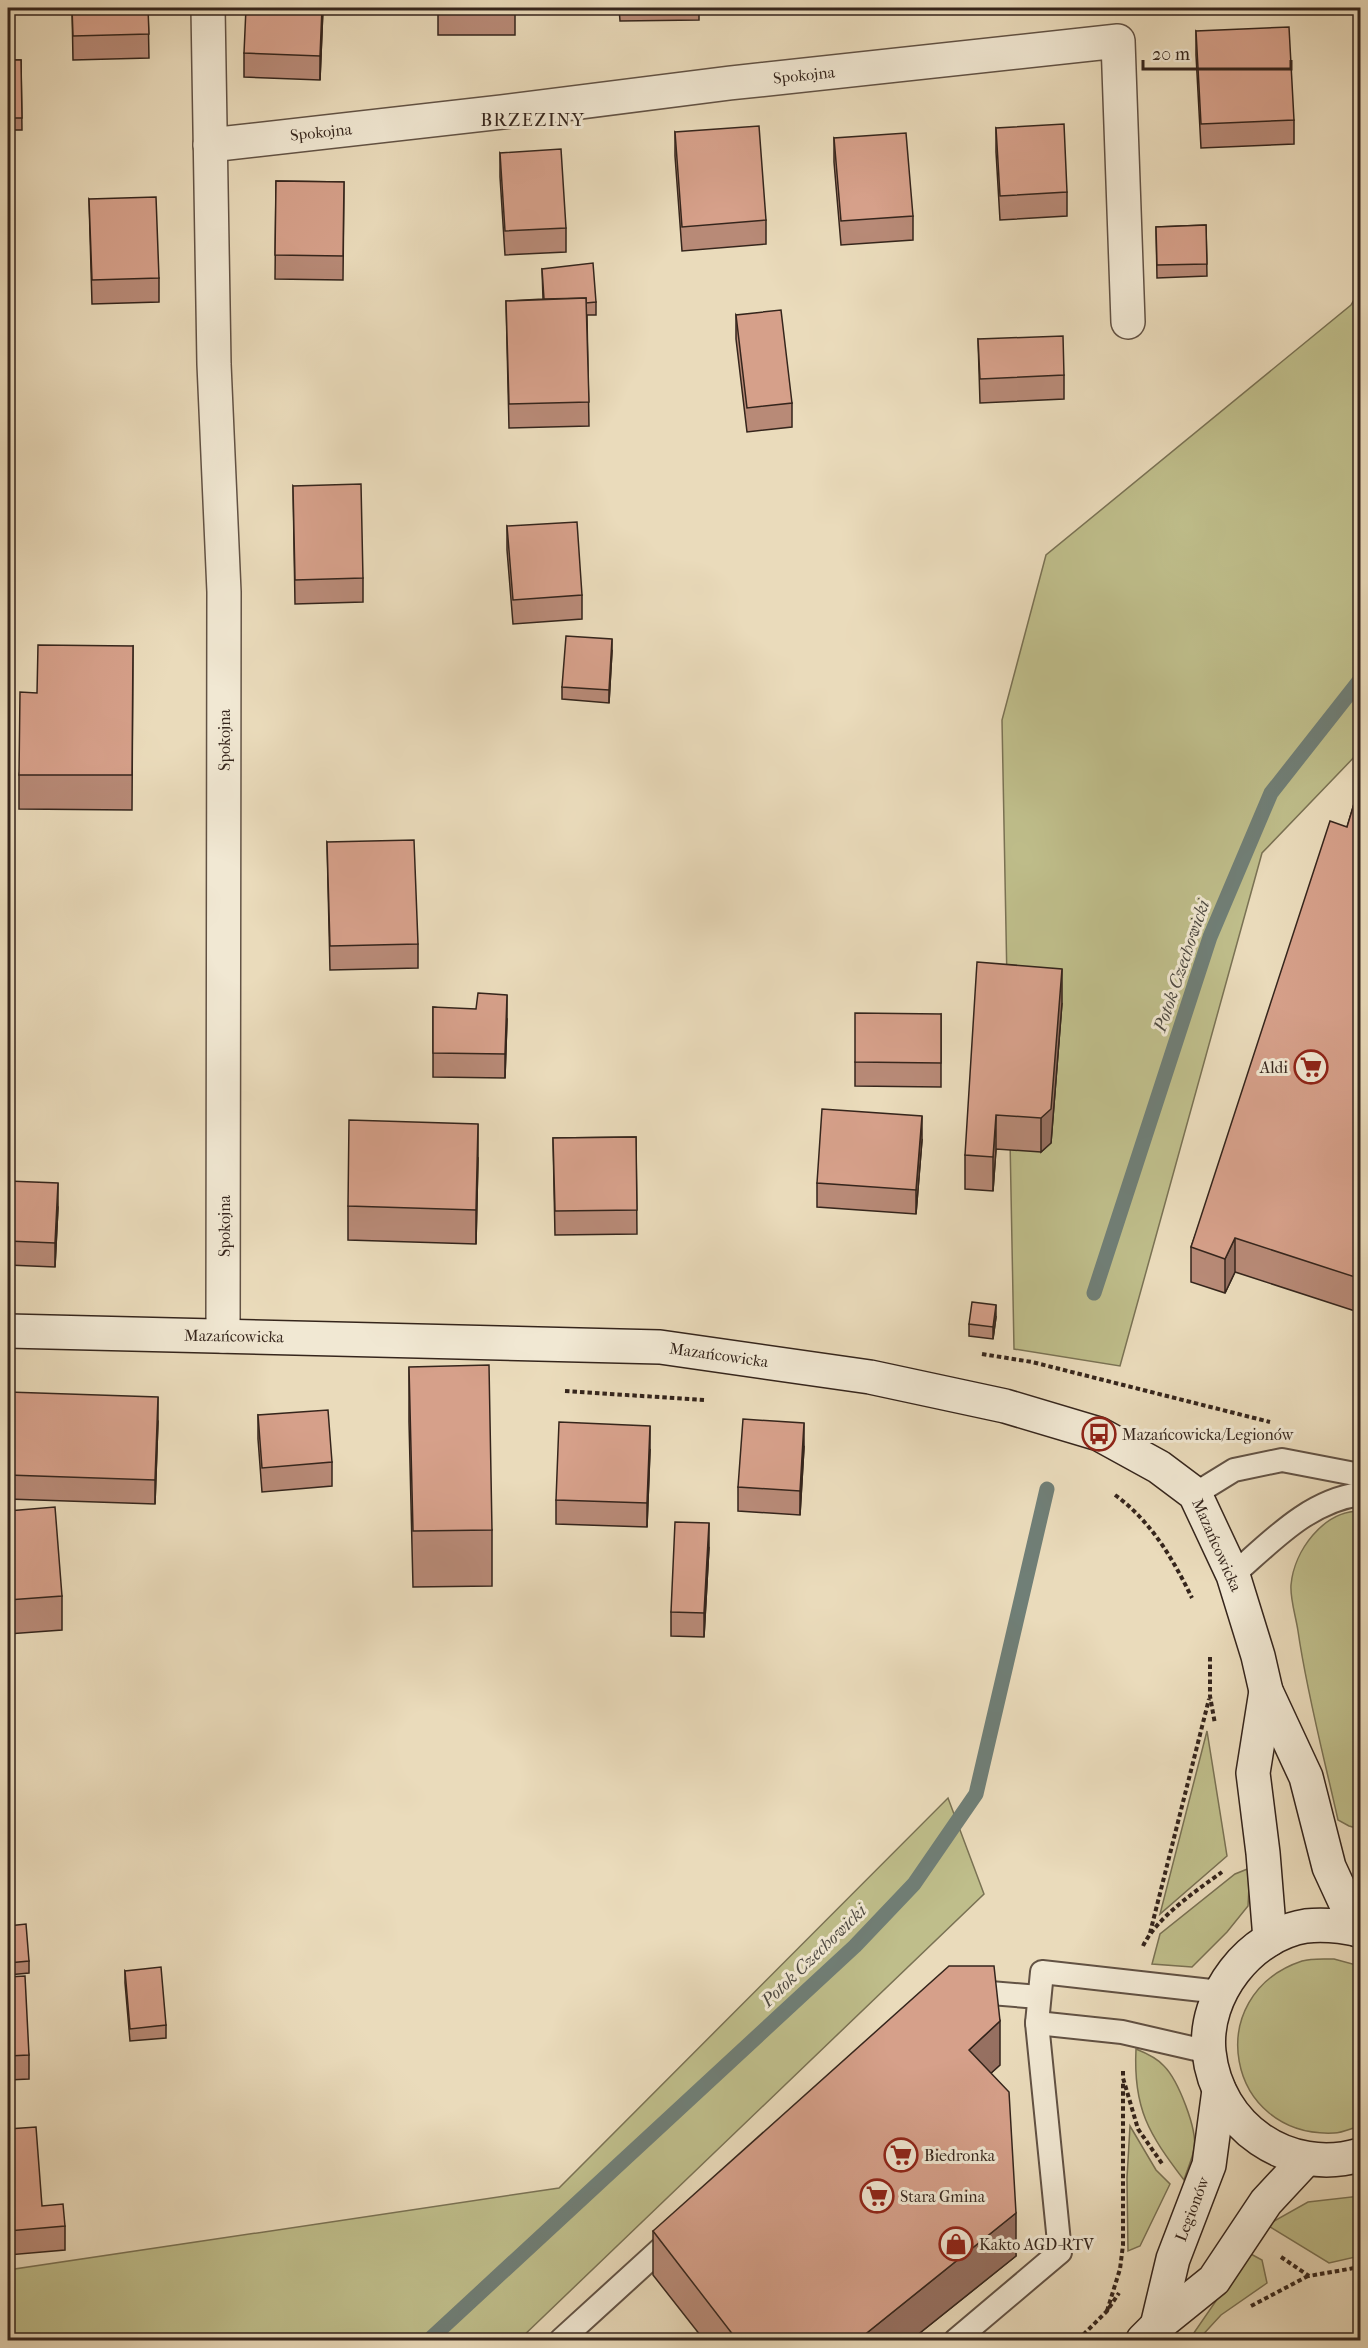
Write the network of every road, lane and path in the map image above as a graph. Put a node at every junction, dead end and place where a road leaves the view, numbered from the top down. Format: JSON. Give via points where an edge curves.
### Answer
{"nodes":[{"id":1,"x":208,"y":8,"type":"edge"},
{"id":2,"x":210,"y":145,"type":"junction"},
{"id":3,"x":1128,"y":322,"type":"dead end"},
{"id":4,"x":8,"y":1331,"type":"edge"},
{"id":5,"x":223,"y":1336,"type":"junction"},
{"id":6,"x":557,"y":1390,"type":"dead end"},
{"id":7,"x":708,"y":1400,"type":"dead end"},
{"id":8,"x":1360,"y":1475,"type":"edge"},
{"id":9,"x":1107,"y":1489,"type":"dead end"},
{"id":10,"x":1195,"y":1494,"type":"junction"},
{"id":11,"x":1360,"y":1494,"type":"edge"},
{"id":12,"x":1233,"y":1575,"type":"junction"},
{"id":13,"x":1196,"y":1606,"type":"dead end"},
{"id":14,"x":1208,"y":1648,"type":"dead end"},
{"id":15,"x":1266,"y":1691,"type":"junction"},
{"id":16,"x":1359,"y":1930,"type":"edge"},
{"id":17,"x":1150,"y":1933,"type":"dead end"},
{"id":18,"x":1270,"y":1939,"type":"junction"},
{"id":19,"x":943,"y":1990,"type":"edge"},
{"id":20,"x":1220,"y":1992,"type":"junction"},
{"id":21,"x":1039,"y":1997,"type":"junction"},
{"id":22,"x":1037,"y":2023,"type":"junction"},
{"id":23,"x":1209,"y":2052,"type":"junction"},
{"id":24,"x":1123,"y":2078,"type":"dead end"},
{"id":25,"x":1219,"y":2090,"type":"junction"},
{"id":26,"x":1360,"y":2155,"type":"edge"},
{"id":27,"x":1306,"y":2159,"type":"junction"},
{"id":28,"x":691,"y":2221,"type":"edge"},
{"id":29,"x":1309,"y":2276,"type":"dead end"},
{"id":30,"x":1250,"y":2307,"type":"dead end"},
{"id":31,"x":1107,"y":2311,"type":"dead end"},
{"id":32,"x":1150,"y":2333,"type":"edge"},
{"id":33,"x":561,"y":2340,"type":"edge"},
{"id":34,"x":956,"y":2340,"type":"edge"}],
"edges":[{"from":1,"to":2,"type":"street","name":"Spokojna"},
{"from":2,"to":3,"type":"street","name":"Spokojna","via":[[1119,41]]},
{"from":2,"to":5,"type":"street","name":"Spokojna","via":[[224,592]]},
{"from":4,"to":5,"type":"street","name":"Mazańcowicka"},
{"from":5,"to":10,"type":"street","name":"Mazańcowicka","via":[[660,1347],[870,1377],[1005,1406],[1099,1434],[1159,1467]]},
{"from":6,"to":7,"type":"path"},
{"from":8,"to":10,"type":"lane","via":[[1282,1460],[1234,1470]]},
{"from":9,"to":13,"type":"path","via":[[1135,1510],[1168,1552]]},
{"from":10,"to":12,"type":"street","name":"Mazańcowicka"},
{"from":11,"to":12,"type":"lane","via":[[1309,1510]]},
{"from":12,"to":15,"type":"street","name":"Mazańcowicka"},
{"from":14,"to":17,"type":"path","via":[[1210,1696]]},
{"from":15,"to":16,"type":"street","name":"Mazańcowicka","via":[[1306,1777],[1329,1867]]},
{"from":15,"to":18,"type":"street","name":"Mazańcowicka","via":[[1253,1773]]},
{"from":16,"to":18,"type":"street","via":[[1338,1925],[1305,1926]]},
{"from":18,"to":20,"type":"street","via":[[1241,1962]]},
{"from":19,"to":21,"type":"lane"},
{"from":20,"to":21,"type":"lane","via":[[1042,1972]]},
{"from":20,"to":23,"type":"street","via":[[1210,2022]]},
{"from":21,"to":22,"type":"lane"},
{"from":22,"to":23,"type":"lane","via":[[1122,2032]]},
{"from":22,"to":34,"type":"lane","via":[[1060,2252]]},
{"from":23,"to":25,"type":"street"},
{"from":24,"to":31,"type":"path","via":[[1123,2245]]},
{"from":25,"to":27,"type":"street","via":[[1241,2124],[1272,2148]]},
{"from":25,"to":32,"type":"street","name":"Legionów","via":[[1209,2165]]},
{"from":26,"to":27,"type":"street","via":[[1342,2161]]},
{"from":27,"to":32,"type":"street","name":"Legionów","via":[[1266,2202],[1214,2280]]},
{"from":28,"to":33,"type":"lane"},
{"from":29,"to":30,"type":"path"}]}
